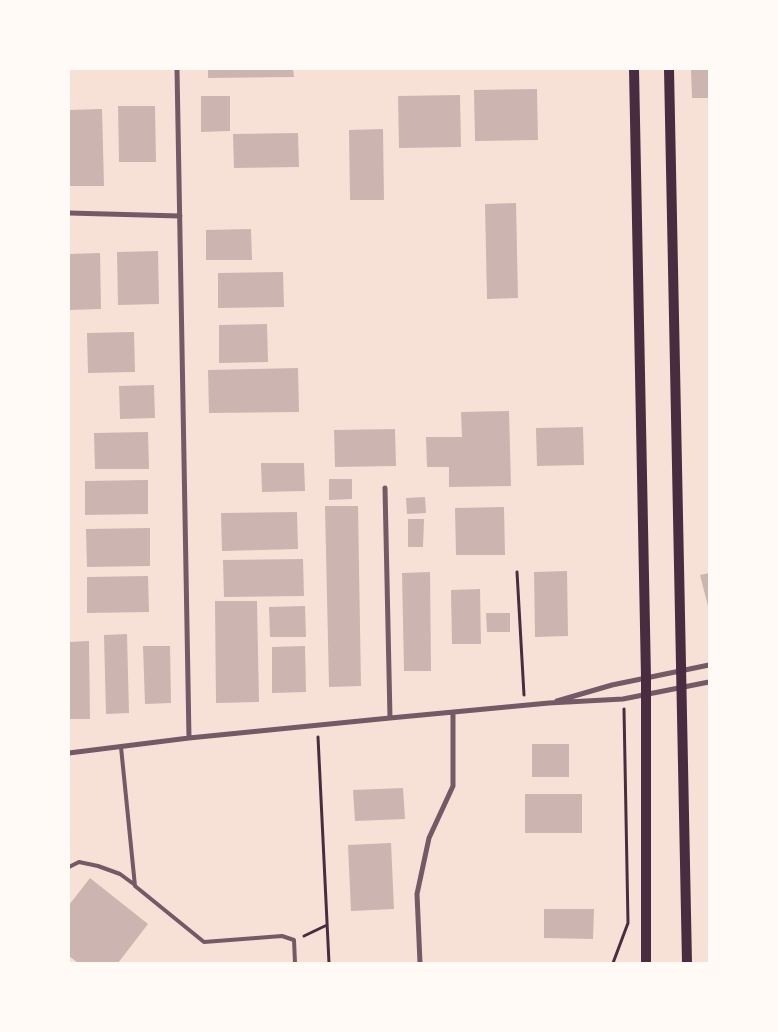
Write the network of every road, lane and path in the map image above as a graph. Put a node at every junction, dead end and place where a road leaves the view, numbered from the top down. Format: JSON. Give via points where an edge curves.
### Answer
{"nodes":[{"id":1,"x":177,"y":69,"type":"edge"},
{"id":2,"x":634,"y":69,"type":"edge"},
{"id":3,"x":668,"y":69,"type":"edge"},
{"id":4,"x":69,"y":213,"type":"edge"},
{"id":5,"x":180,"y":216,"type":"junction"},
{"id":6,"x":385,"y":488,"type":"dead end"},
{"id":7,"x":517,"y":572,"type":"dead end"},
{"id":8,"x":709,"y":665,"type":"edge"},
{"id":9,"x":680,"y":671,"type":"junction"},
{"id":10,"x":646,"y":678,"type":"junction"},
{"id":11,"x":709,"y":682,"type":"edge"},
{"id":12,"x":681,"y":687,"type":"junction"},
{"id":13,"x":646,"y":694,"type":"junction"},
{"id":14,"x":623,"y":699,"type":"junction"},
{"id":15,"x":549,"y":703,"type":"junction"},
{"id":16,"x":524,"y":706,"type":"junction"},
{"id":17,"x":453,"y":713,"type":"junction"},
{"id":18,"x":390,"y":718,"type":"junction"},
{"id":19,"x":318,"y":725,"type":"junction"},
{"id":20,"x":189,"y":738,"type":"junction"},
{"id":21,"x":121,"y":747,"type":"junction"},
{"id":22,"x":69,"y":753,"type":"edge"},
{"id":23,"x":69,"y":867,"type":"edge"},
{"id":24,"x":135,"y":886,"type":"junction"},
{"id":25,"x":327,"y":925,"type":"junction"},
{"id":26,"x":294,"y":940,"type":"junction"},
{"id":27,"x":295,"y":963,"type":"edge"},
{"id":28,"x":329,"y":963,"type":"edge"},
{"id":29,"x":420,"y":963,"type":"edge"},
{"id":30,"x":613,"y":963,"type":"edge"},
{"id":31,"x":646,"y":963,"type":"edge"},
{"id":32,"x":687,"y":963,"type":"edge"}],
"edges":[{"from":1,"to":5,"type":"street"},
{"from":2,"to":10,"type":"main road"},
{"from":3,"to":9,"type":"main road"},
{"from":4,"to":5,"type":"street"},
{"from":5,"to":20,"type":"street"},
{"from":6,"to":18,"type":"street"},
{"from":7,"to":16,"type":"path"},
{"from":8,"to":9,"type":"street"},
{"from":9,"to":10,"type":"street"},
{"from":9,"to":12,"type":"main road"},
{"from":10,"to":13,"type":"main road"},
{"from":10,"to":15,"type":"street"},
{"from":11,"to":12,"type":"street"},
{"from":12,"to":13,"type":"street"},
{"from":12,"to":32,"type":"main road"},
{"from":13,"to":14,"type":"street"},
{"from":13,"to":31,"type":"main road"},
{"from":14,"to":15,"type":"street"},
{"from":14,"to":30,"type":"path","via":[[628,924]]},
{"from":15,"to":16,"type":"street"},
{"from":16,"to":17,"type":"street"},
{"from":17,"to":18,"type":"street"},
{"from":17,"to":29,"type":"street","via":[[453,786],[429,838],[417,894]]},
{"from":18,"to":19,"type":"street"},
{"from":19,"to":20,"type":"street"},
{"from":19,"to":25,"type":"path"},
{"from":20,"to":21,"type":"street"},
{"from":21,"to":22,"type":"street"},
{"from":21,"to":24,"type":"lane"},
{"from":23,"to":24,"type":"lane","via":[[79,862],[98,866],[120,874]]},
{"from":24,"to":26,"type":"lane","via":[[204,942],[282,936]]},
{"from":25,"to":26,"type":"path"},
{"from":25,"to":28,"type":"path"},
{"from":26,"to":27,"type":"lane"}]}
